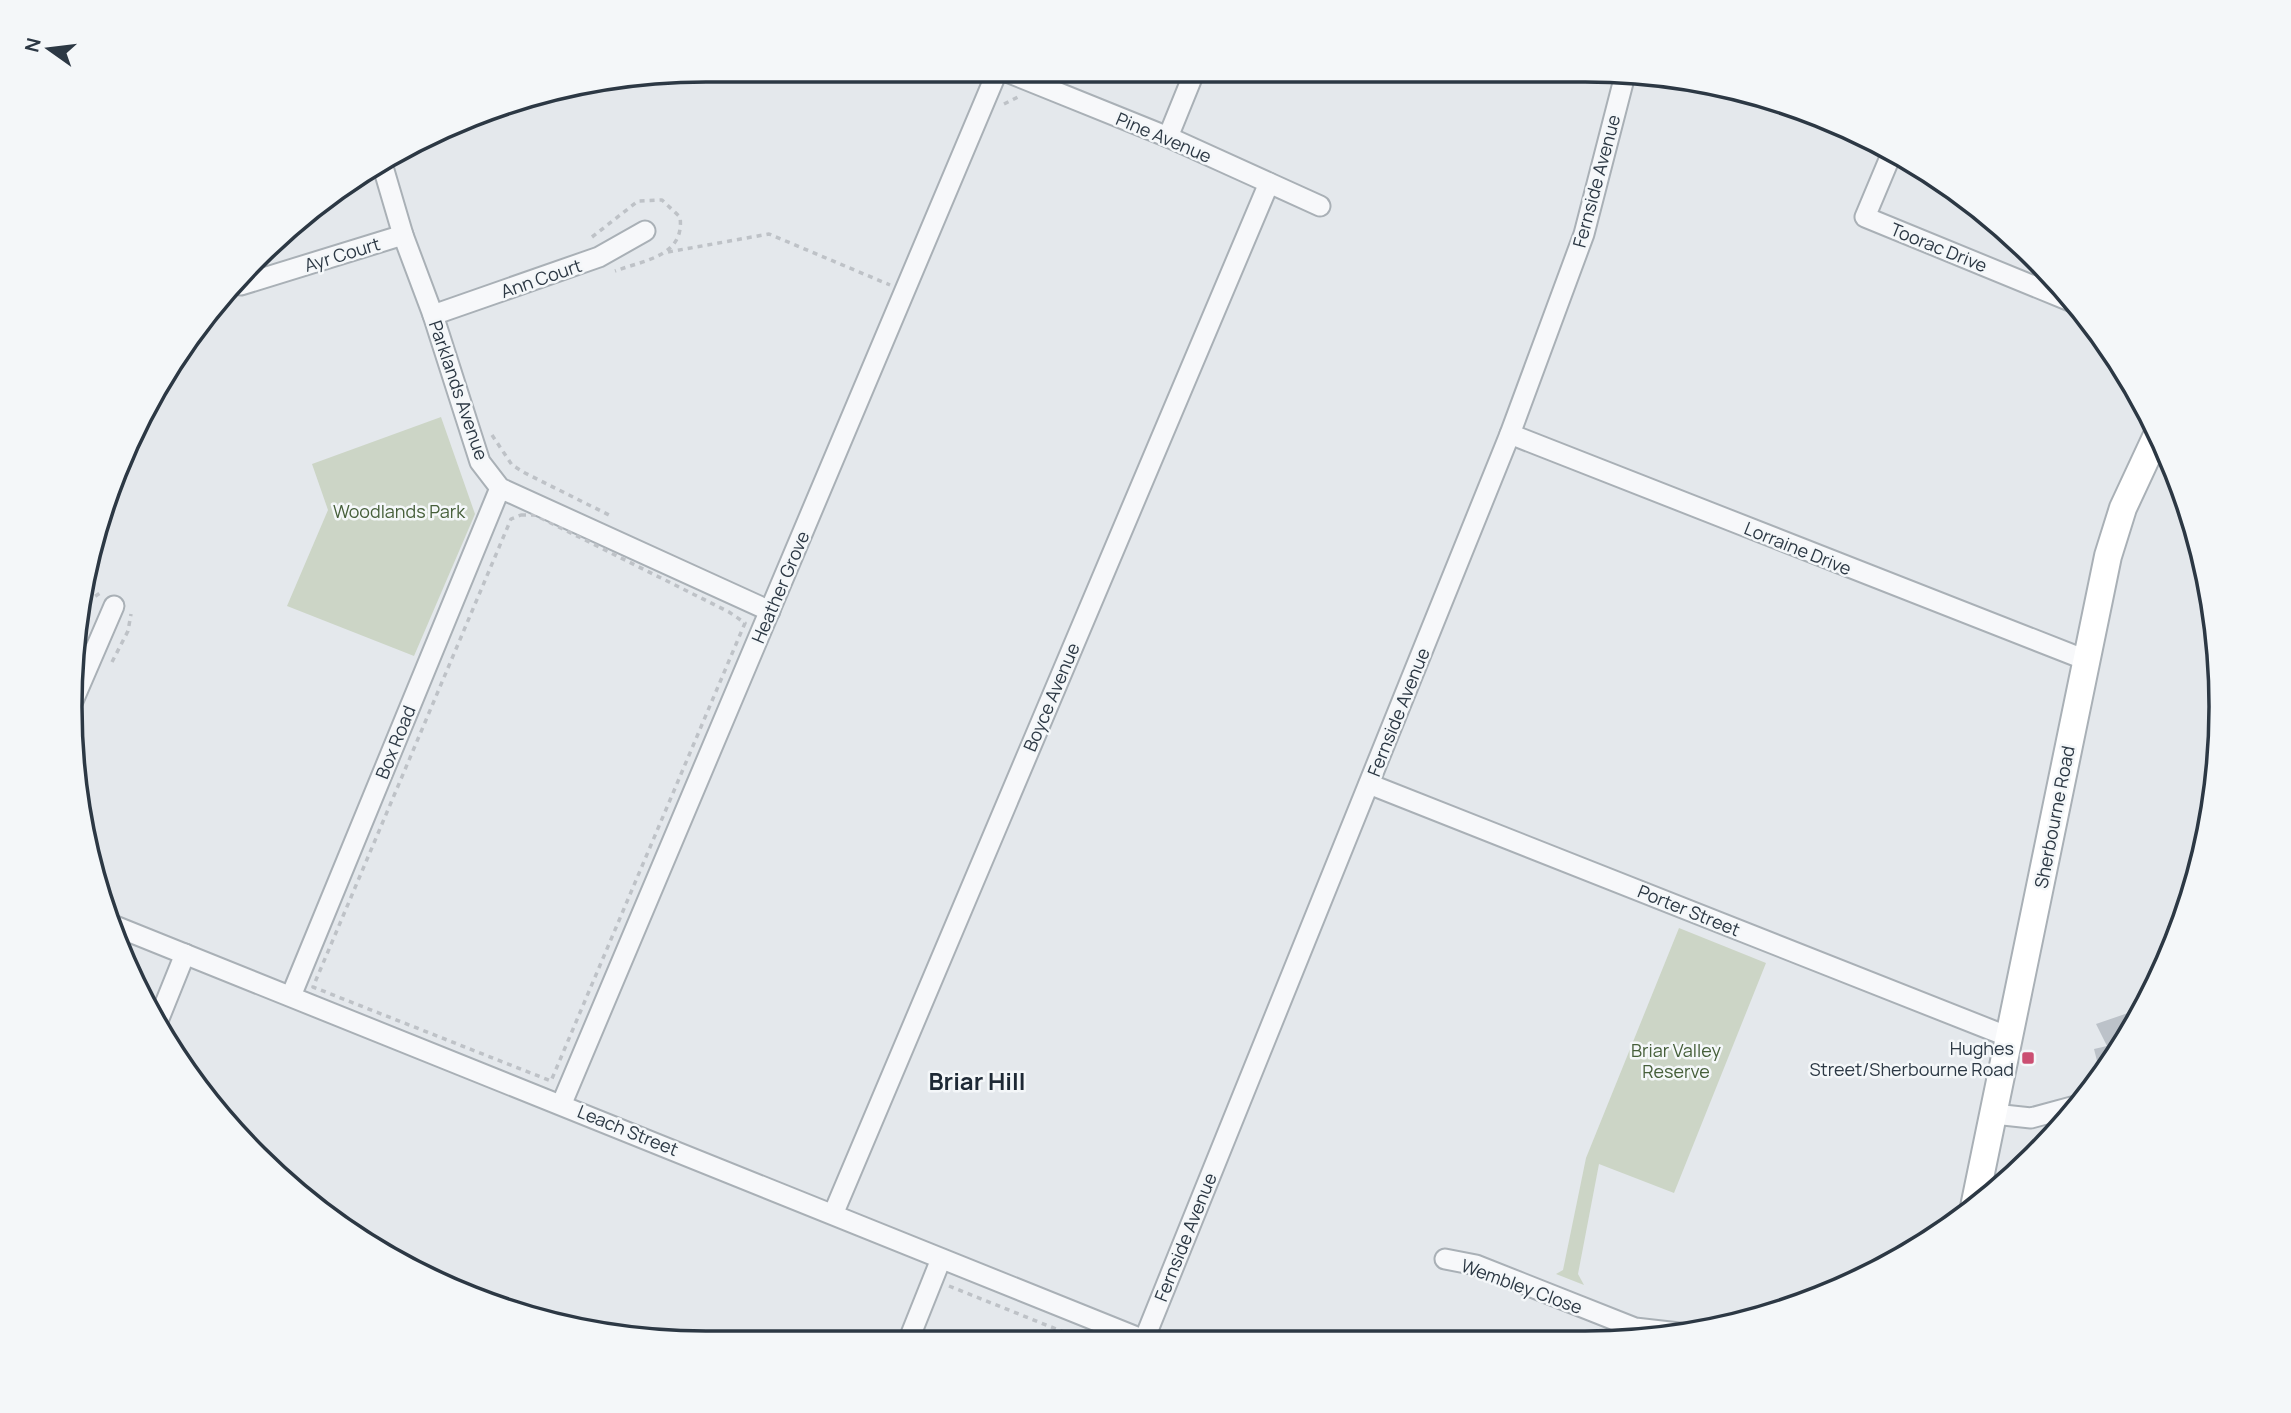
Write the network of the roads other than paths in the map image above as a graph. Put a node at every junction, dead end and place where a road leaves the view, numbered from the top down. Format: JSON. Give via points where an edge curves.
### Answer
{"nodes":[{"id":1,"x":993,"y":82,"type":"edge"},
{"id":2,"x":1032,"y":82,"type":"edge"},
{"id":3,"x":1190,"y":82,"type":"edge"},
{"id":4,"x":1623,"y":84,"type":"edge"},
{"id":5,"x":1168,"y":137,"type":"junction"},
{"id":6,"x":1888,"y":161,"type":"edge"},
{"id":7,"x":384,"y":172,"type":"edge"},
{"id":8,"x":1269,"y":183,"type":"junction"},
{"id":9,"x":1320,"y":206,"type":"dead end"},
{"id":10,"x":645,"y":231,"type":"dead end"},
{"id":11,"x":403,"y":235,"type":"junction"},
{"id":12,"x":248,"y":283,"type":"edge"},
{"id":13,"x":2053,"y":294,"type":"edge"},
{"id":14,"x":433,"y":316,"type":"junction"},
{"id":15,"x":1510,"y":434,"type":"junction"},
{"id":16,"x":2152,"y":447,"type":"edge"},
{"id":17,"x":500,"y":488,"type":"junction"},
{"id":18,"x":114,"y":606,"type":"dead end"},
{"id":19,"x":770,"y":611,"type":"junction"},
{"id":20,"x":2086,"y":660,"type":"junction"},
{"id":21,"x":83,"y":677,"type":"edge"},
{"id":22,"x":1369,"y":783,"type":"junction"},
{"id":23,"x":124,"y":930,"type":"edge"},
{"id":24,"x":185,"y":954,"type":"junction"},
{"id":25,"x":290,"y":996,"type":"junction"},
{"id":26,"x":162,"y":1011,"type":"edge"},
{"id":27,"x":2009,"y":1037,"type":"junction"},
{"id":28,"x":562,"y":1103,"type":"junction"},
{"id":29,"x":2061,"y":1110,"type":"edge"},
{"id":30,"x":1994,"y":1114,"type":"junction"},
{"id":31,"x":1976,"y":1193,"type":"edge"},
{"id":32,"x":834,"y":1212,"type":"junction"},
{"id":33,"x":941,"y":1259,"type":"junction"},
{"id":34,"x":1446,"y":1259,"type":"dead end"},
{"id":35,"x":1635,"y":1328,"type":"edge"},
{"id":36,"x":912,"y":1331,"type":"edge"},
{"id":37,"x":1121,"y":1331,"type":"edge"},
{"id":38,"x":1148,"y":1331,"type":"edge"}],
"edges":[{"from":1,"to":19,"type":"street","name":"Heather Grove"},
{"from":2,"to":5,"type":"street","name":"Pine Avenue"},
{"from":3,"to":5,"type":"street"},
{"from":4,"to":15,"type":"street","name":"Fernside Avenue","via":[[1584,234]]},
{"from":5,"to":8,"type":"street","name":"Pine Avenue"},
{"from":6,"to":13,"type":"street","name":"Toorac Drive","via":[[1866,218]]},
{"from":7,"to":11,"type":"street","name":"Parklands Avenue"},
{"from":8,"to":9,"type":"street","name":"Pine Avenue"},
{"from":8,"to":32,"type":"street","name":"Boyce Avenue"},
{"from":10,"to":14,"type":"street","name":"Ann Court","via":[[599,257]]},
{"from":11,"to":12,"type":"street","name":"Ayr Court"},
{"from":11,"to":14,"type":"street","name":"Parklands Avenue"},
{"from":14,"to":17,"type":"street","name":"Parklands Avenue","via":[[480,462]]},
{"from":15,"to":20,"type":"street","name":"Lorraine Drive"},
{"from":15,"to":22,"type":"street","name":"Fernside Avenue"},
{"from":16,"to":20,"type":"main road","name":"Sherbourne Road","via":[[2115,531]]},
{"from":17,"to":19,"type":"street","name":"Parklands Avenue"},
{"from":17,"to":25,"type":"street","name":"Box Road"},
{"from":18,"to":21,"type":"street"},
{"from":19,"to":28,"type":"street","name":"Heather Grove"},
{"from":20,"to":27,"type":"main road","name":"Sherbourne Road"},
{"from":22,"to":27,"type":"street","name":"Porter Street"},
{"from":22,"to":38,"type":"street","name":"Fernside Avenue"},
{"from":23,"to":24,"type":"street","name":"Leach Street"},
{"from":24,"to":25,"type":"street","name":"Leach Street"},
{"from":24,"to":26,"type":"street"},
{"from":25,"to":28,"type":"street","name":"Leach Street"},
{"from":27,"to":30,"type":"main road","name":"Sherbourne Road"},
{"from":28,"to":32,"type":"street","name":"Leach Street"},
{"from":29,"to":30,"type":"street","via":[[2031,1118]]},
{"from":30,"to":31,"type":"main road","name":"Sherbourne Road"},
{"from":32,"to":33,"type":"street","name":"Leach Street"},
{"from":33,"to":36,"type":"street"},
{"from":33,"to":37,"type":"street","name":"Leach Street"},
{"from":34,"to":35,"type":"street","name":"Wembley Close","via":[[1476,1265]]}]}
